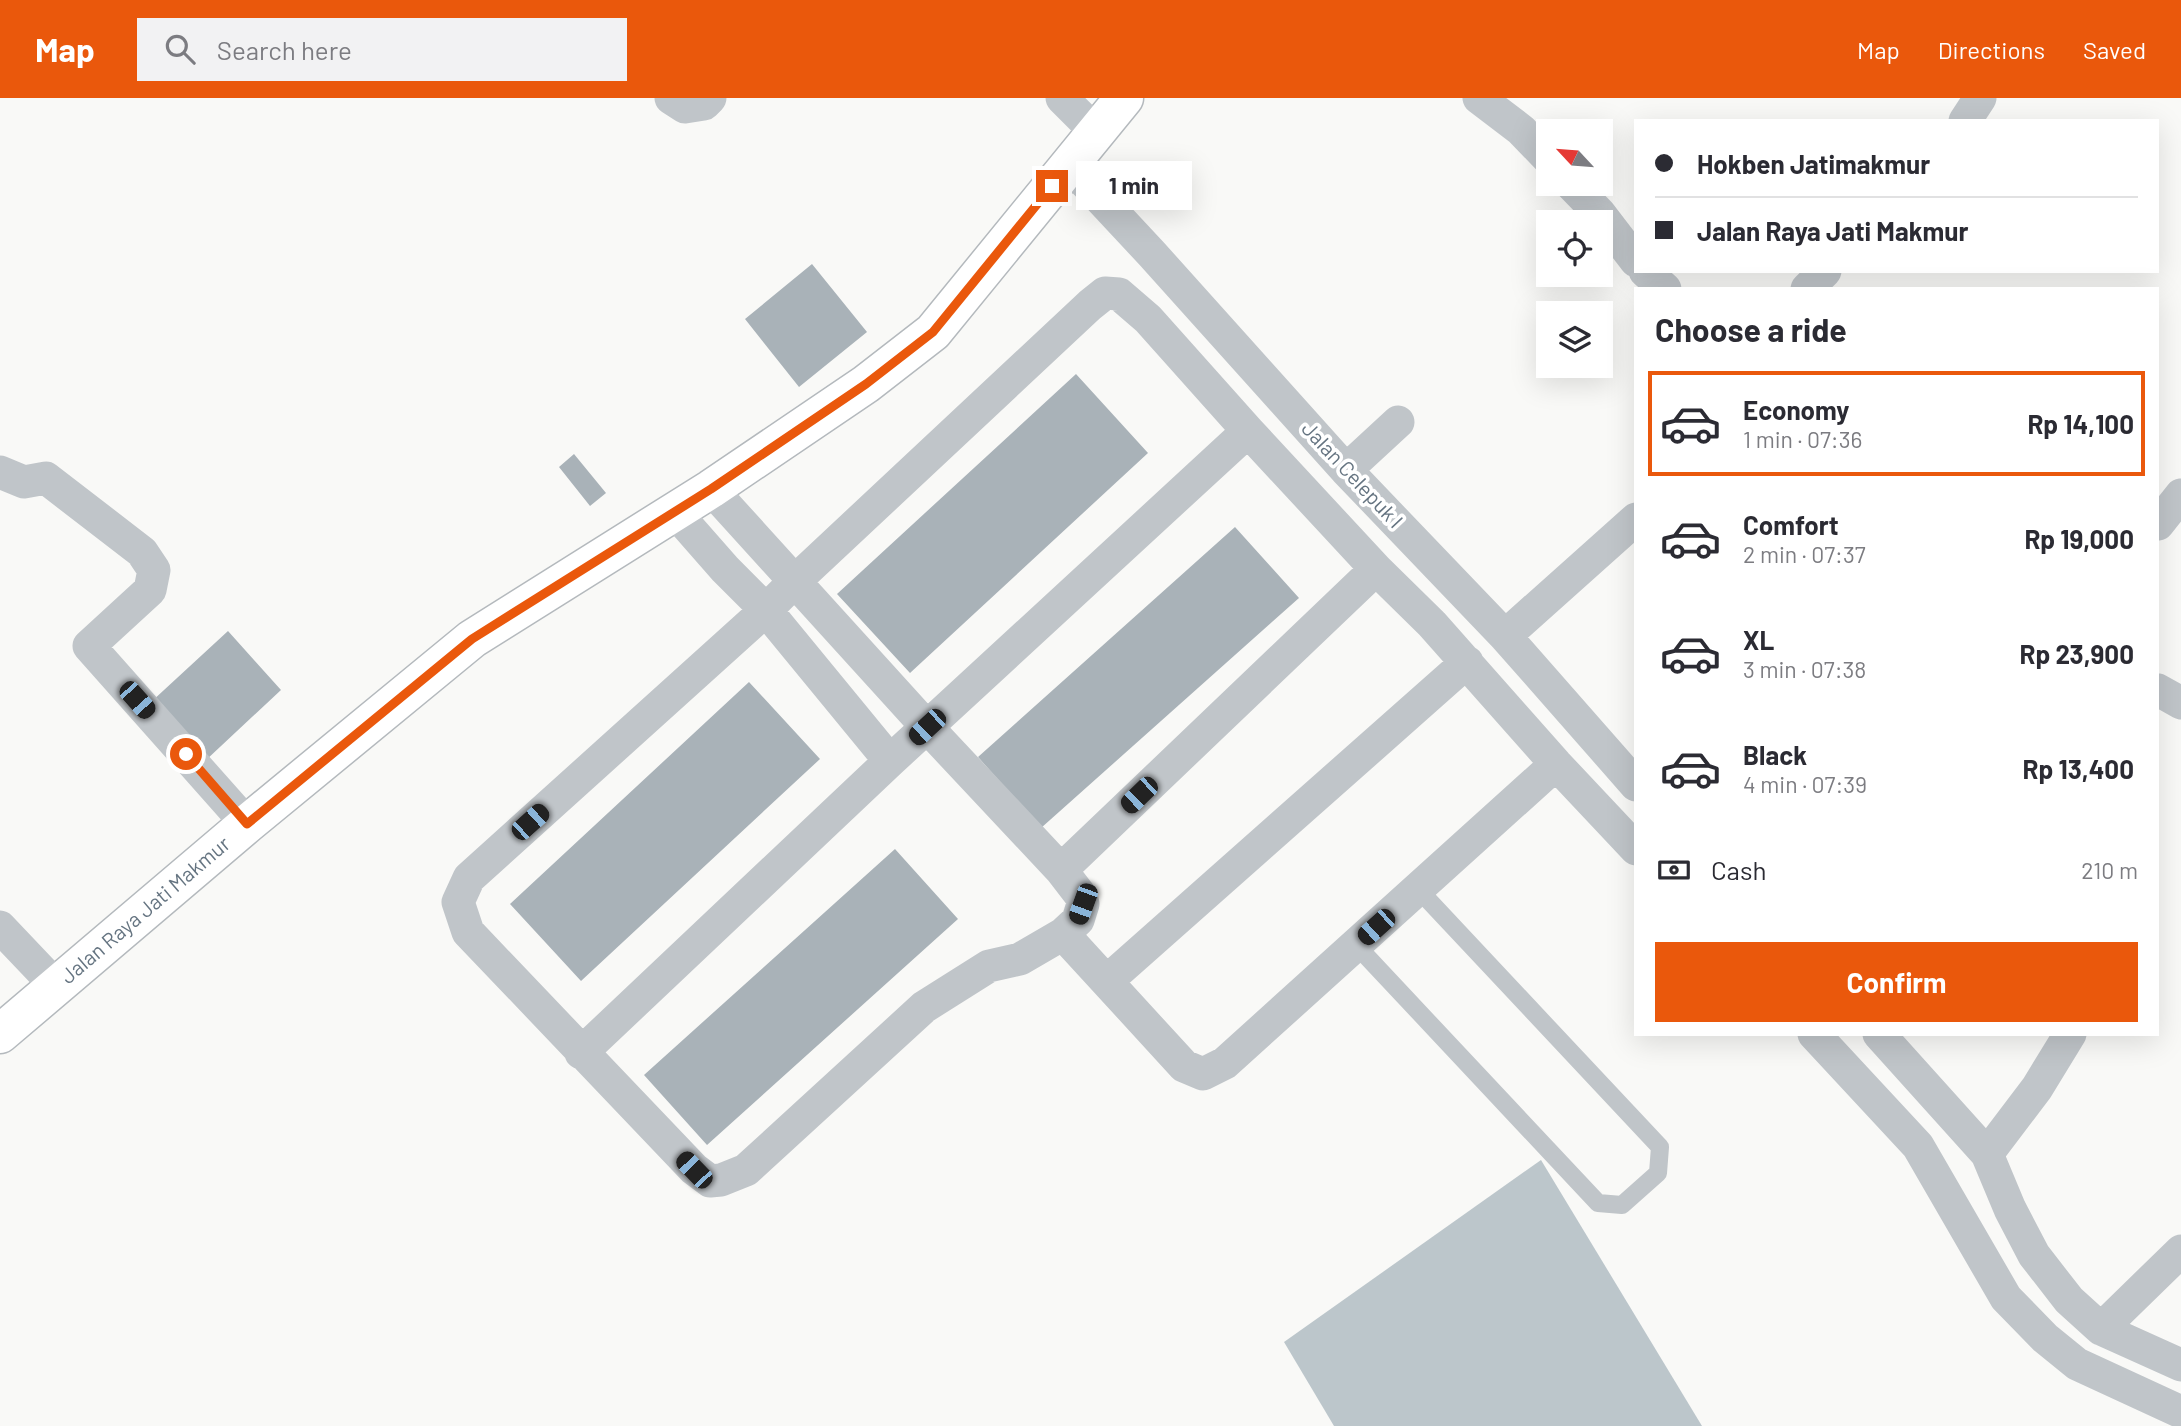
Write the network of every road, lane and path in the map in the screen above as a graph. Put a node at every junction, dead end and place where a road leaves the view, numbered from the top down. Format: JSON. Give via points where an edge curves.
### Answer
{"nodes":[{"id":1,"x":671,"y":98,"type":"edge"},
{"id":2,"x":710,"y":98,"type":"edge"},
{"id":3,"x":1062,"y":98,"type":"edge"},
{"id":4,"x":1124,"y":98,"type":"edge"},
{"id":5,"x":1479,"y":98,"type":"edge"},
{"id":6,"x":1980,"y":98,"type":"edge"},
{"id":7,"x":1966,"y":119,"type":"edge"},
{"id":8,"x":1097,"y":132,"type":"junction"},
{"id":9,"x":1536,"y":146,"type":"edge"},
{"id":10,"x":1069,"y":165,"type":"junction"},
{"id":11,"x":1583,"y":196,"type":"edge"},
{"id":12,"x":1634,"y":258,"type":"edge"},
{"id":13,"x":1647,"y":273,"type":"edge"},
{"id":14,"x":1823,"y":273,"type":"edge"},
{"id":15,"x":1663,"y":287,"type":"edge"},
{"id":16,"x":1809,"y":287,"type":"edge"},
{"id":17,"x":1398,"y":422,"type":"dead end"},
{"id":18,"x":1248,"y":431,"type":"junction"},
{"id":19,"x":1346,"y":470,"type":"junction"},
{"id":20,"x":0,"y":472,"type":"edge"},
{"id":21,"x":711,"y":489,"type":"junction"},
{"id":22,"x":2181,"y":495,"type":"edge"},
{"id":23,"x":675,"y":512,"type":"junction"},
{"id":24,"x":1634,"y":521,"type":"edge"},
{"id":25,"x":2159,"y":523,"type":"edge"},
{"id":26,"x":1376,"y":569,"type":"junction"},
{"id":27,"x":794,"y":582,"type":"junction"},
{"id":28,"x":766,"y":610,"type":"junction"},
{"id":29,"x":1505,"y":636,"type":"junction"},
{"id":30,"x":1467,"y":662,"type":"junction"},
{"id":31,"x":2159,"y":691,"type":"edge"},
{"id":32,"x":2181,"y":703,"type":"edge"},
{"id":33,"x":927,"y":727,"type":"junction"},
{"id":34,"x":890,"y":761,"type":"junction"},
{"id":35,"x":1556,"y":764,"type":"junction"},
{"id":36,"x":1634,"y":783,"type":"edge"},
{"id":37,"x":247,"y":824,"type":"junction"},
{"id":38,"x":1634,"y":847,"type":"edge"},
{"id":39,"x":1061,"y":870,"type":"junction"},
{"id":40,"x":1418,"y":889,"type":"junction"},
{"id":41,"x":0,"y":927,"type":"edge"},
{"id":42,"x":1063,"y":934,"type":"junction"},
{"id":43,"x":1356,"y":945,"type":"junction"},
{"id":44,"x":1107,"y":981,"type":"junction"},
{"id":45,"x":56,"y":986,"type":"junction"},
{"id":46,"x":0,"y":1034,"type":"edge"},
{"id":47,"x":1816,"y":1036,"type":"edge"},
{"id":48,"x":1881,"y":1036,"type":"edge"},
{"id":49,"x":2069,"y":1036,"type":"edge"},
{"id":50,"x":581,"y":1053,"type":"junction"},
{"id":51,"x":1987,"y":1154,"type":"junction"},
{"id":52,"x":2181,"y":1251,"type":"edge"},
{"id":53,"x":2101,"y":1329,"type":"junction"},
{"id":54,"x":2181,"y":1365,"type":"edge"},
{"id":55,"x":2181,"y":1412,"type":"edge"}],
"edges":[{"from":1,"to":2,"type":"street","via":[[685,107],[704,104]]},
{"from":3,"to":8,"type":"street"},
{"from":4,"to":8,"type":"main road","name":"Jalan Raya Jati Makmur"},
{"from":5,"to":9,"type":"street"},
{"from":6,"to":7,"type":"street"},
{"from":8,"to":10,"type":"main road","name":"Jalan Raya Jati Makmur"},
{"from":10,"to":19,"type":"street","name":"Jalan Celepuk I"},
{"from":10,"to":21,"type":"main road","name":"Jalan Raya Jati Makmur","via":[[933,332],[866,384]]},
{"from":11,"to":12,"type":"street"},
{"from":13,"to":15,"type":"street"},
{"from":14,"to":16,"type":"street"},
{"from":17,"to":19,"type":"street"},
{"from":18,"to":26,"type":"street"},
{"from":18,"to":27,"type":"street","via":[[1148,319],[1119,294],[1105,293]]},
{"from":18,"to":33,"type":"street"},
{"from":19,"to":29,"type":"street","name":"Jalan Celepuk I"},
{"from":20,"to":37,"type":"street","via":[[24,482],[46,478],[142,552],[154,570],[150,590],[89,646]]},
{"from":21,"to":23,"type":"main road","name":"Jalan Raya Jati Makmur"},
{"from":21,"to":27,"type":"street"},
{"from":22,"to":25,"type":"street"},
{"from":23,"to":28,"type":"street"},
{"from":23,"to":37,"type":"main road","name":"Jalan Raya Jati Makmur","via":[[472,639]]},
{"from":24,"to":29,"type":"street"},
{"from":26,"to":30,"type":"street"},
{"from":26,"to":39,"type":"street"},
{"from":27,"to":28,"type":"street"},
{"from":27,"to":33,"type":"street"},
{"from":28,"to":34,"type":"street"},
{"from":28,"to":50,"type":"street","via":[[469,878],[458,902],[468,932]]},
{"from":29,"to":36,"type":"street","name":"Jalan Celepuk I"},
{"from":30,"to":35,"type":"street"},
{"from":30,"to":44,"type":"street"},
{"from":31,"to":32,"type":"street"},
{"from":33,"to":34,"type":"street"},
{"from":33,"to":39,"type":"street"},
{"from":34,"to":50,"type":"street"},
{"from":35,"to":38,"type":"street"},
{"from":35,"to":40,"type":"street"},
{"from":37,"to":45,"type":"main road","name":"Jalan Raya Jati Makmur"},
{"from":39,"to":42,"type":"street","via":[[1083,904],[1077,920]]},
{"from":40,"to":43,"type":"street"},
{"from":40,"to":43,"type":"lane","via":[[1660,1147],[1658,1173],[1622,1205],[1598,1203]]},
{"from":41,"to":45,"type":"street"},
{"from":42,"to":44,"type":"street"},
{"from":42,"to":50,"type":"street","via":[[1020,959],[989,966],[924,1007],[746,1170],[721,1180],[710,1181],[694,1170]]},
{"from":43,"to":44,"type":"street","via":[[1225,1063],[1203,1074],[1184,1066]]},
{"from":45,"to":46,"type":"main road","name":"Jalan Raya Jati Makmur"},
{"from":47,"to":55,"type":"street","via":[[1918,1146],[2006,1298],[2077,1364]]},
{"from":48,"to":51,"type":"street"},
{"from":49,"to":51,"type":"street","via":[[2037,1088]]},
{"from":51,"to":53,"type":"street","via":[[2034,1255],[2069,1300]]},
{"from":52,"to":53,"type":"street"},
{"from":53,"to":54,"type":"street"}]}
